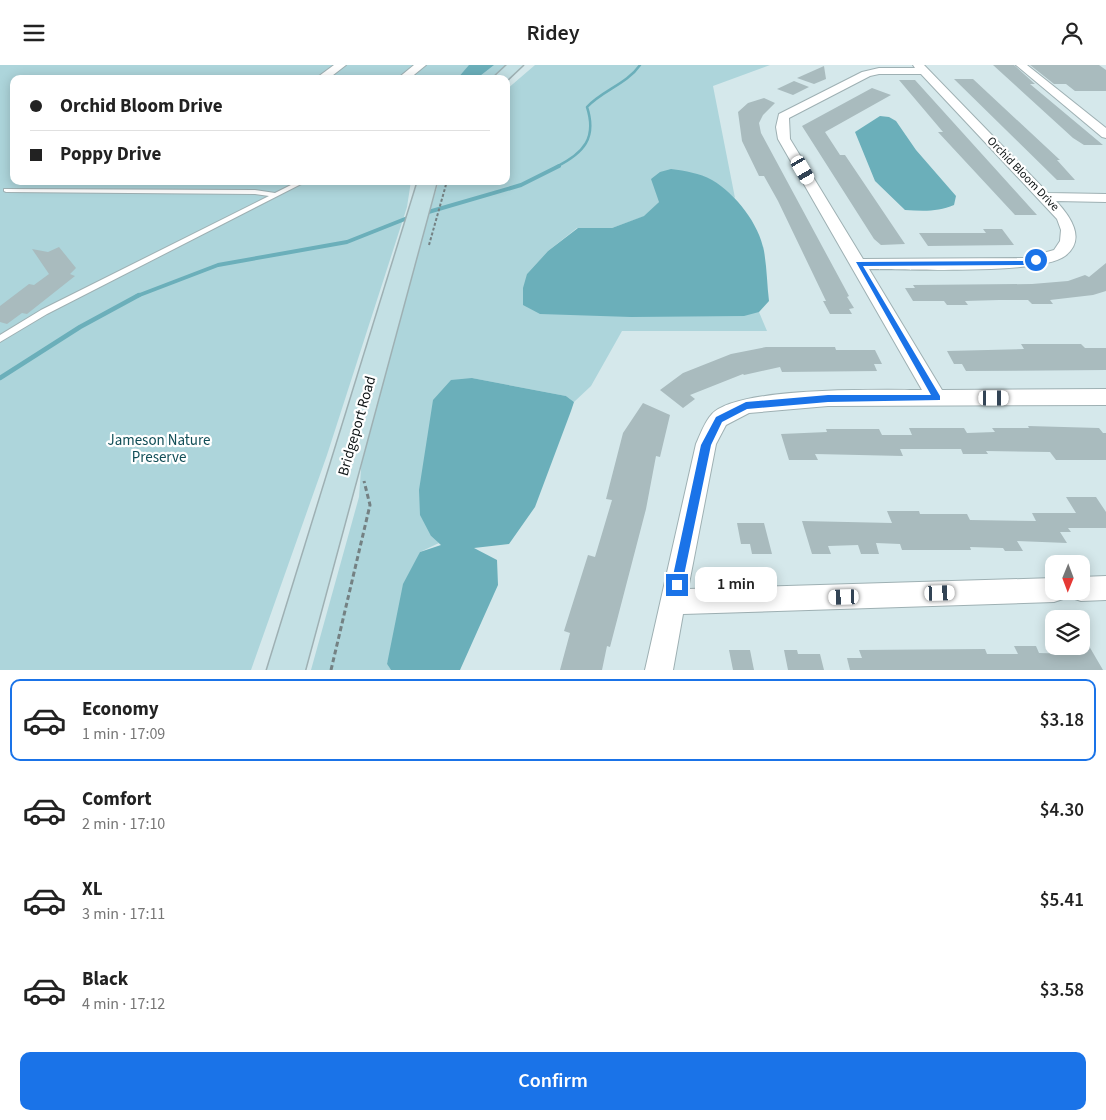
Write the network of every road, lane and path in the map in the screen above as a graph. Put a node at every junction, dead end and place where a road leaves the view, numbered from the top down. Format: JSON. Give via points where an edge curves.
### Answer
{"nodes":[{"id":1,"x":341,"y":65,"type":"edge"},
{"id":2,"x":421,"y":65,"type":"edge"},
{"id":3,"x":516,"y":65,"type":"edge"},
{"id":4,"x":1021,"y":65,"type":"edge"},
{"id":5,"x":921,"y":68,"type":"edge"},
{"id":6,"x":326,"y":75,"type":"edge"},
{"id":7,"x":407,"y":75,"type":"edge"},
{"id":8,"x":504,"y":75,"type":"edge"},
{"id":9,"x":1106,"y":134,"type":"edge"},
{"id":10,"x":296,"y":185,"type":"edge"},
{"id":11,"x":446,"y":185,"type":"edge"},
{"id":12,"x":426,"y":188,"type":"edge"},
{"id":13,"x":6,"y":190,"type":"dead end"},
{"id":14,"x":277,"y":195,"type":"junction"},
{"id":15,"x":1045,"y":197,"type":"junction"},
{"id":16,"x":1106,"y":198,"type":"edge"},
{"id":17,"x":424,"y":242,"type":"junction"},
{"id":18,"x":858,"y":264,"type":"junction"},
{"id":19,"x":0,"y":339,"type":"edge"},
{"id":20,"x":1106,"y":397,"type":"edge"},
{"id":21,"x":937,"y":398,"type":"junction"},
{"id":22,"x":366,"y":471,"type":"dead end"},
{"id":23,"x":1106,"y":588,"type":"edge"},
{"id":24,"x":1090,"y":589,"type":"edge"},
{"id":25,"x":1045,"y":590,"type":"edge"},
{"id":26,"x":673,"y":602,"type":"junction"},
{"id":27,"x":286,"y":670,"type":"edge"},
{"id":28,"x":331,"y":670,"type":"edge"},
{"id":29,"x":659,"y":670,"type":"edge"}],
"edges":[{"from":1,"to":6,"type":"street"},
{"from":2,"to":7,"type":"street"},
{"from":3,"to":8,"type":"street"},
{"from":4,"to":9,"type":"street"},
{"from":5,"to":15,"type":"street","name":"Orchid Bloom Drive"},
{"from":5,"to":18,"type":"street","via":[[866,74],[783,116],[784,139]]},
{"from":10,"to":14,"type":"lane"},
{"from":11,"to":17,"type":"path"},
{"from":12,"to":17,"type":"street","name":"Bridgeport Road"},
{"from":13,"to":14,"type":"lane","via":[[255,192]]},
{"from":14,"to":19,"type":"lane","via":[[70,299]]},
{"from":15,"to":16,"type":"street"},
{"from":15,"to":18,"type":"street","name":"Orchid Bloom Drive","via":[[1064,218],[1069,238],[1065,247],[1047,257],[1026,263]]},
{"from":17,"to":27,"type":"street","name":"Bridgeport Road"},
{"from":18,"to":21,"type":"street"},
{"from":20,"to":21,"type":"street"},
{"from":21,"to":26,"type":"street","via":[[828,398],[746,406],[719,419],[706,445]]},
{"from":22,"to":28,"type":"path","via":[[364,481],[370,505]]},
{"from":23,"to":24,"type":"street"},
{"from":25,"to":26,"type":"street"},
{"from":26,"to":29,"type":"street"}]}
